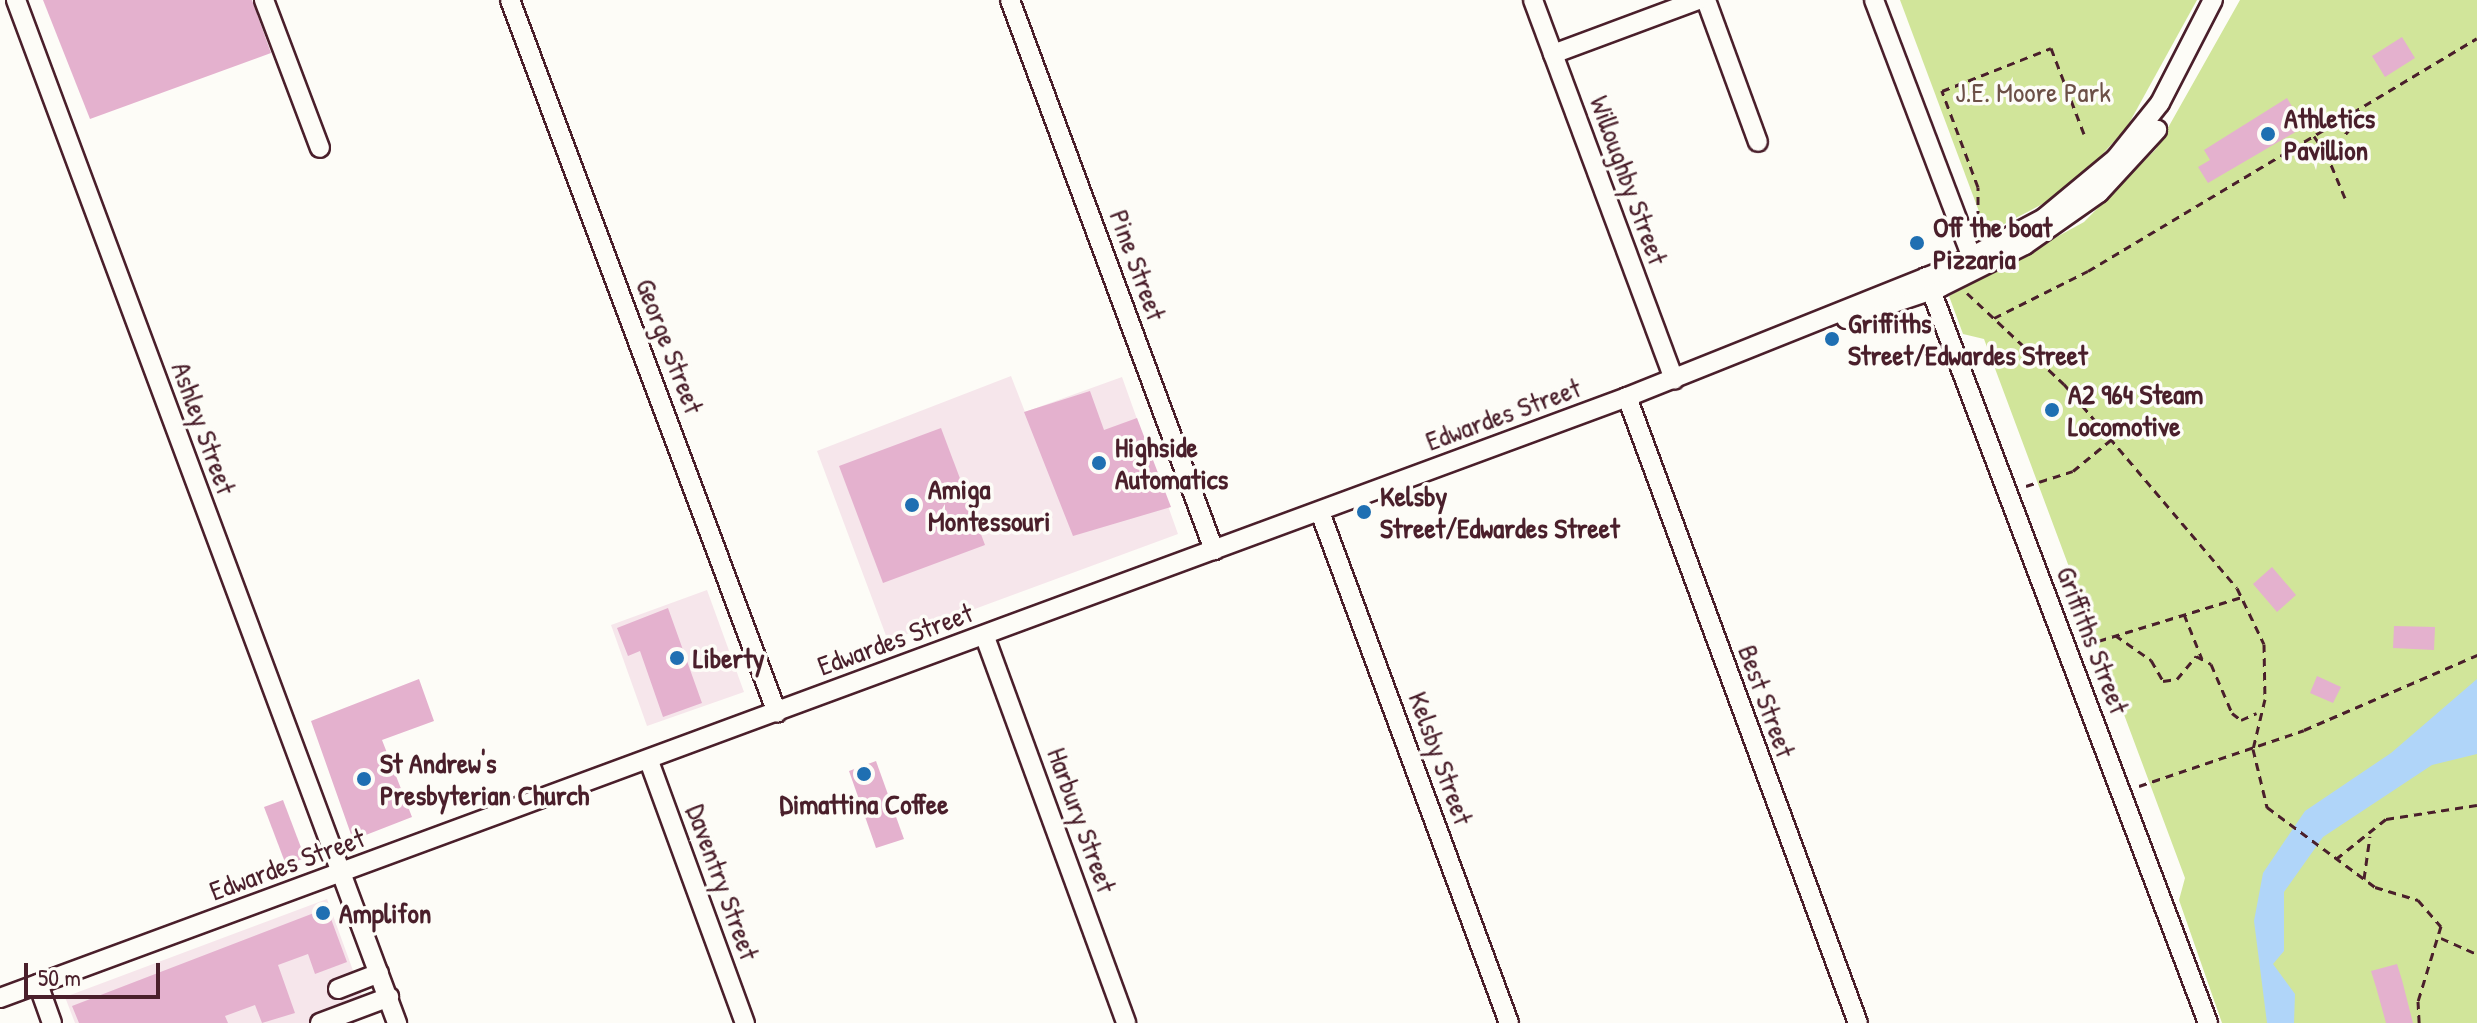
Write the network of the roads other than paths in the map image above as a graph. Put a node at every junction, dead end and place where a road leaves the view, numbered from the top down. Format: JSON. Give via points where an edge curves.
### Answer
{"nodes":[{"id":1,"x":16,"y":0,"type":"edge"},
{"id":2,"x":264,"y":0,"type":"edge"},
{"id":3,"x":510,"y":0,"type":"edge"},
{"id":4,"x":1010,"y":0,"type":"edge"},
{"id":5,"x":1533,"y":0,"type":"edge"},
{"id":6,"x":1698,"y":0,"type":"edge"},
{"id":7,"x":1706,"y":0,"type":"edge"},
{"id":8,"x":1874,"y":0,"type":"edge"},
{"id":9,"x":2213,"y":0,"type":"edge"},
{"id":10,"x":2225,"y":0,"type":"edge"},
{"id":11,"x":1553,"y":54,"type":"junction"},
{"id":12,"x":1758,"y":142,"type":"dead end"},
{"id":13,"x":320,"y":148,"type":"dead end"},
{"id":14,"x":1972,"y":258,"type":"junction"},
{"id":15,"x":1928,"y":284,"type":"junction"},
{"id":16,"x":1674,"y":380,"type":"junction"},
{"id":17,"x":1627,"y":397,"type":"junction"},
{"id":18,"x":1320,"y":512,"type":"junction"},
{"id":19,"x":1214,"y":550,"type":"junction"},
{"id":20,"x":985,"y":637,"type":"junction"},
{"id":21,"x":777,"y":713,"type":"junction"},
{"id":22,"x":649,"y":761,"type":"junction"},
{"id":23,"x":340,"y":876,"type":"junction"},
{"id":24,"x":379,"y":973,"type":"junction"},
{"id":25,"x":38,"y":984,"type":"junction"},
{"id":26,"x":338,"y":989,"type":"dead end"},
{"id":27,"x":389,"y":997,"type":"junction"},
{"id":28,"x":0,"y":998,"type":"edge"},
{"id":29,"x":52,"y":1023,"type":"edge"},
{"id":30,"x":320,"y":1023,"type":"edge"},
{"id":31,"x":397,"y":1023,"type":"edge"},
{"id":32,"x":745,"y":1023,"type":"edge"},
{"id":33,"x":1126,"y":1023,"type":"edge"},
{"id":34,"x":1509,"y":1023,"type":"edge"},
{"id":35,"x":1858,"y":1023,"type":"edge"},
{"id":36,"x":2208,"y":1023,"type":"edge"}],
"edges":[{"from":1,"to":23,"type":"street","name":"Ashley Street"},
{"from":2,"to":13,"type":"street"},
{"from":3,"to":21,"type":"street","name":"George Street"},
{"from":4,"to":19,"type":"street","name":"Pine Street"},
{"from":5,"to":11,"type":"street","name":"Willoughby Street"},
{"from":6,"to":11,"type":"street"},
{"from":7,"to":12,"type":"street"},
{"from":8,"to":14,"type":"street"},
{"from":9,"to":14,"type":"street","name":"Edwardes Street","via":[[2160,103],[2116,158],[2044,218]]},
{"from":10,"to":15,"type":"street","name":"Edwardes Street","via":[[2172,105],[2129,164],[2059,224]]},
{"from":11,"to":16,"type":"street","name":"Willoughby Street"},
{"from":14,"to":15,"type":"street","name":"Edwardes Street"},
{"from":15,"to":16,"type":"street","name":"Edwardes Street"},
{"from":15,"to":36,"type":"street","name":"Griffiths Street"},
{"from":16,"to":17,"type":"street","name":"Edwardes Street"},
{"from":17,"to":18,"type":"street","name":"Edwardes Street"},
{"from":17,"to":35,"type":"street","name":"Best Street"},
{"from":18,"to":19,"type":"street","name":"Edwardes Street"},
{"from":18,"to":34,"type":"street","name":"Kelsby Street"},
{"from":19,"to":20,"type":"street","name":"Edwardes Street"},
{"from":20,"to":21,"type":"street","name":"Edwardes Street"},
{"from":20,"to":33,"type":"street","name":"Harbury Street"},
{"from":21,"to":22,"type":"street","name":"Edwardes Street"},
{"from":22,"to":23,"type":"street","name":"Edwardes Street"},
{"from":22,"to":32,"type":"street","name":"Daventry Street"},
{"from":23,"to":24,"type":"street","name":"Ashley Street"},
{"from":23,"to":25,"type":"street","name":"Edwardes Street"},
{"from":24,"to":26,"type":"street"},
{"from":24,"to":27,"type":"street","name":"Ashley Street"},
{"from":25,"to":28,"type":"street","name":"Edwardes Street"},
{"from":25,"to":29,"type":"street"},
{"from":27,"to":30,"type":"street"},
{"from":27,"to":31,"type":"street","name":"Ashley Street"}]}
